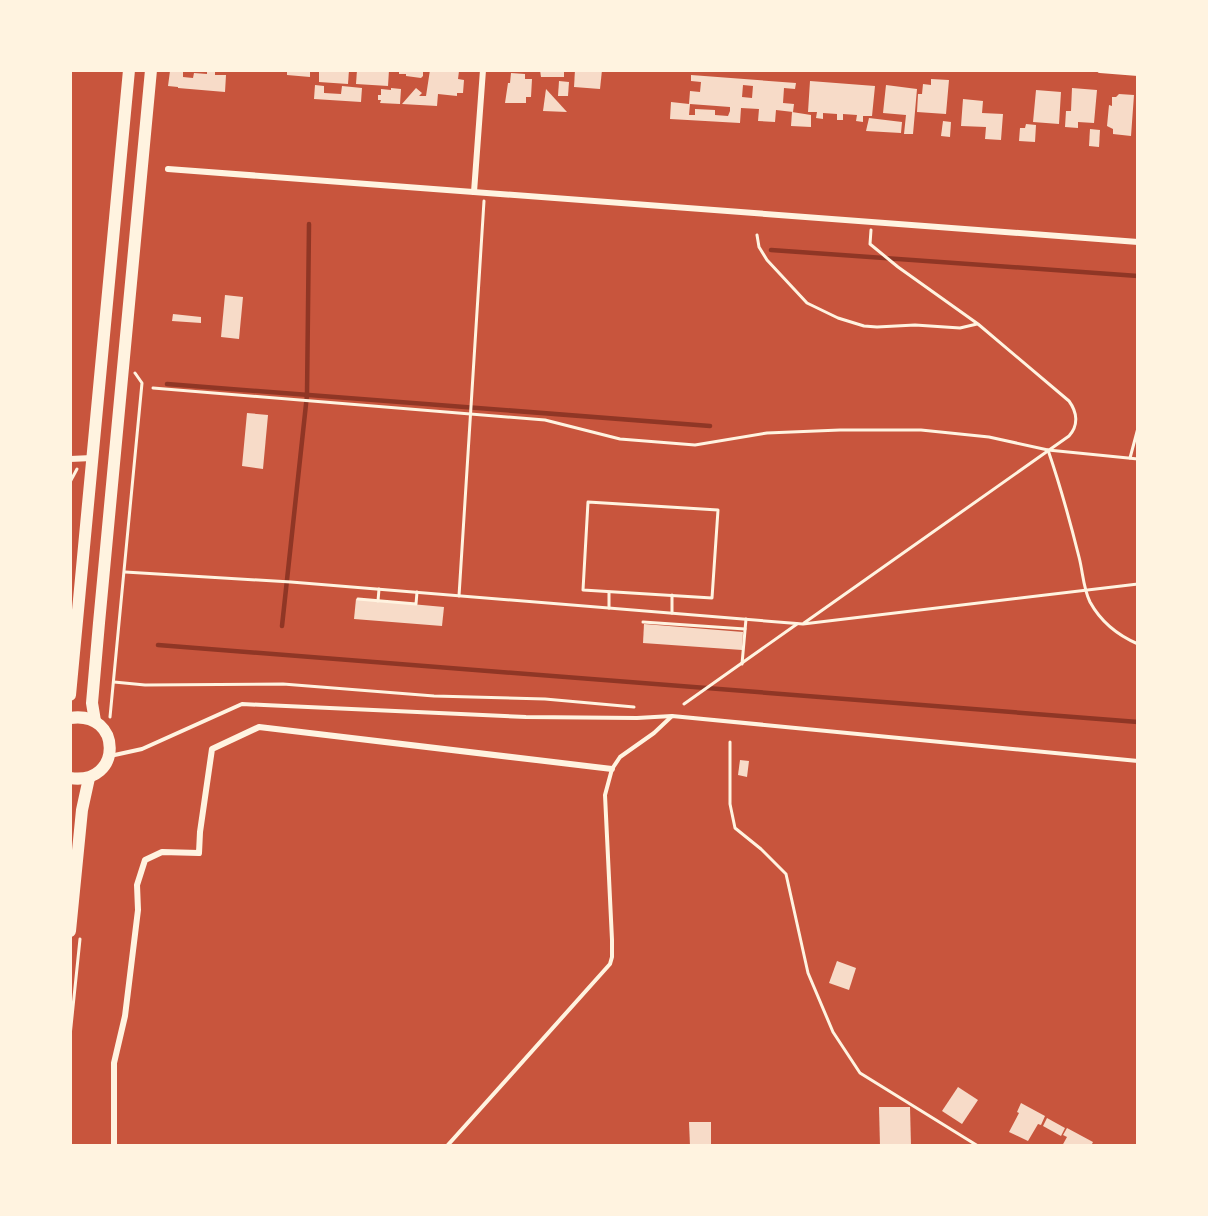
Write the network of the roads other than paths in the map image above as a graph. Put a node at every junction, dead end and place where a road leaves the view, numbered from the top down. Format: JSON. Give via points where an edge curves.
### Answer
{"nodes":[{"id":1,"x":129,"y":70,"type":"edge"},
{"id":2,"x":151,"y":70,"type":"edge"},
{"id":3,"x":483,"y":70,"type":"edge"},
{"id":4,"x":1101,"y":70,"type":"edge"},
{"id":5,"x":1113,"y":71,"type":"edge"},
{"id":6,"x":1137,"y":73,"type":"edge"},
{"id":7,"x":168,"y":169,"type":"dead end"},
{"id":8,"x":474,"y":192,"type":"junction"},
{"id":9,"x":1137,"y":242,"type":"edge"},
{"id":10,"x":93,"y":458,"type":"junction"},
{"id":11,"x":70,"y":459,"type":"edge"},
{"id":12,"x":70,"y":695,"type":"edge"},
{"id":13,"x":672,"y":716,"type":"junction"},
{"id":14,"x":70,"y":718,"type":"edge"},
{"id":15,"x":95,"y":721,"type":"junction"},
{"id":16,"x":110,"y":757,"type":"junction"},
{"id":17,"x":1137,"y":761,"type":"edge"},
{"id":18,"x":612,"y":769,"type":"junction"},
{"id":19,"x":70,"y":778,"type":"edge"},
{"id":20,"x":89,"y":778,"type":"junction"},
{"id":21,"x":70,"y":930,"type":"edge"},
{"id":22,"x":114,"y":1146,"type":"edge"},
{"id":23,"x":447,"y":1146,"type":"edge"}],
"edges":[{"from":1,"to":10,"type":"main road"},
{"from":2,"to":15,"type":"main road","via":[[92,703]]},
{"from":3,"to":8,"type":"street"},
{"from":4,"to":5,"type":"street"},
{"from":5,"to":6,"type":"street"},
{"from":7,"to":8,"type":"street"},
{"from":8,"to":9,"type":"street"},
{"from":10,"to":11,"type":"street"},
{"from":10,"to":12,"type":"main road"},
{"from":13,"to":16,"type":"lane","via":[[526,717],[242,704],[141,749]]},
{"from":13,"to":17,"type":"lane"},
{"from":13,"to":18,"type":"lane"},
{"from":14,"to":15,"type":"main road"},
{"from":15,"to":16,"type":"main road","via":[[108,737]]},
{"from":16,"to":20,"type":"main road"},
{"from":18,"to":22,"type":"street","via":[[259,727],[212,749],[199,853],[162,852],[145,860],[137,885],[138,910],[125,1016],[114,1063]]},
{"from":18,"to":23,"type":"lane","via":[[605,795],[610,964]]},
{"from":19,"to":20,"type":"main road"},
{"from":20,"to":21,"type":"main road"}]}
